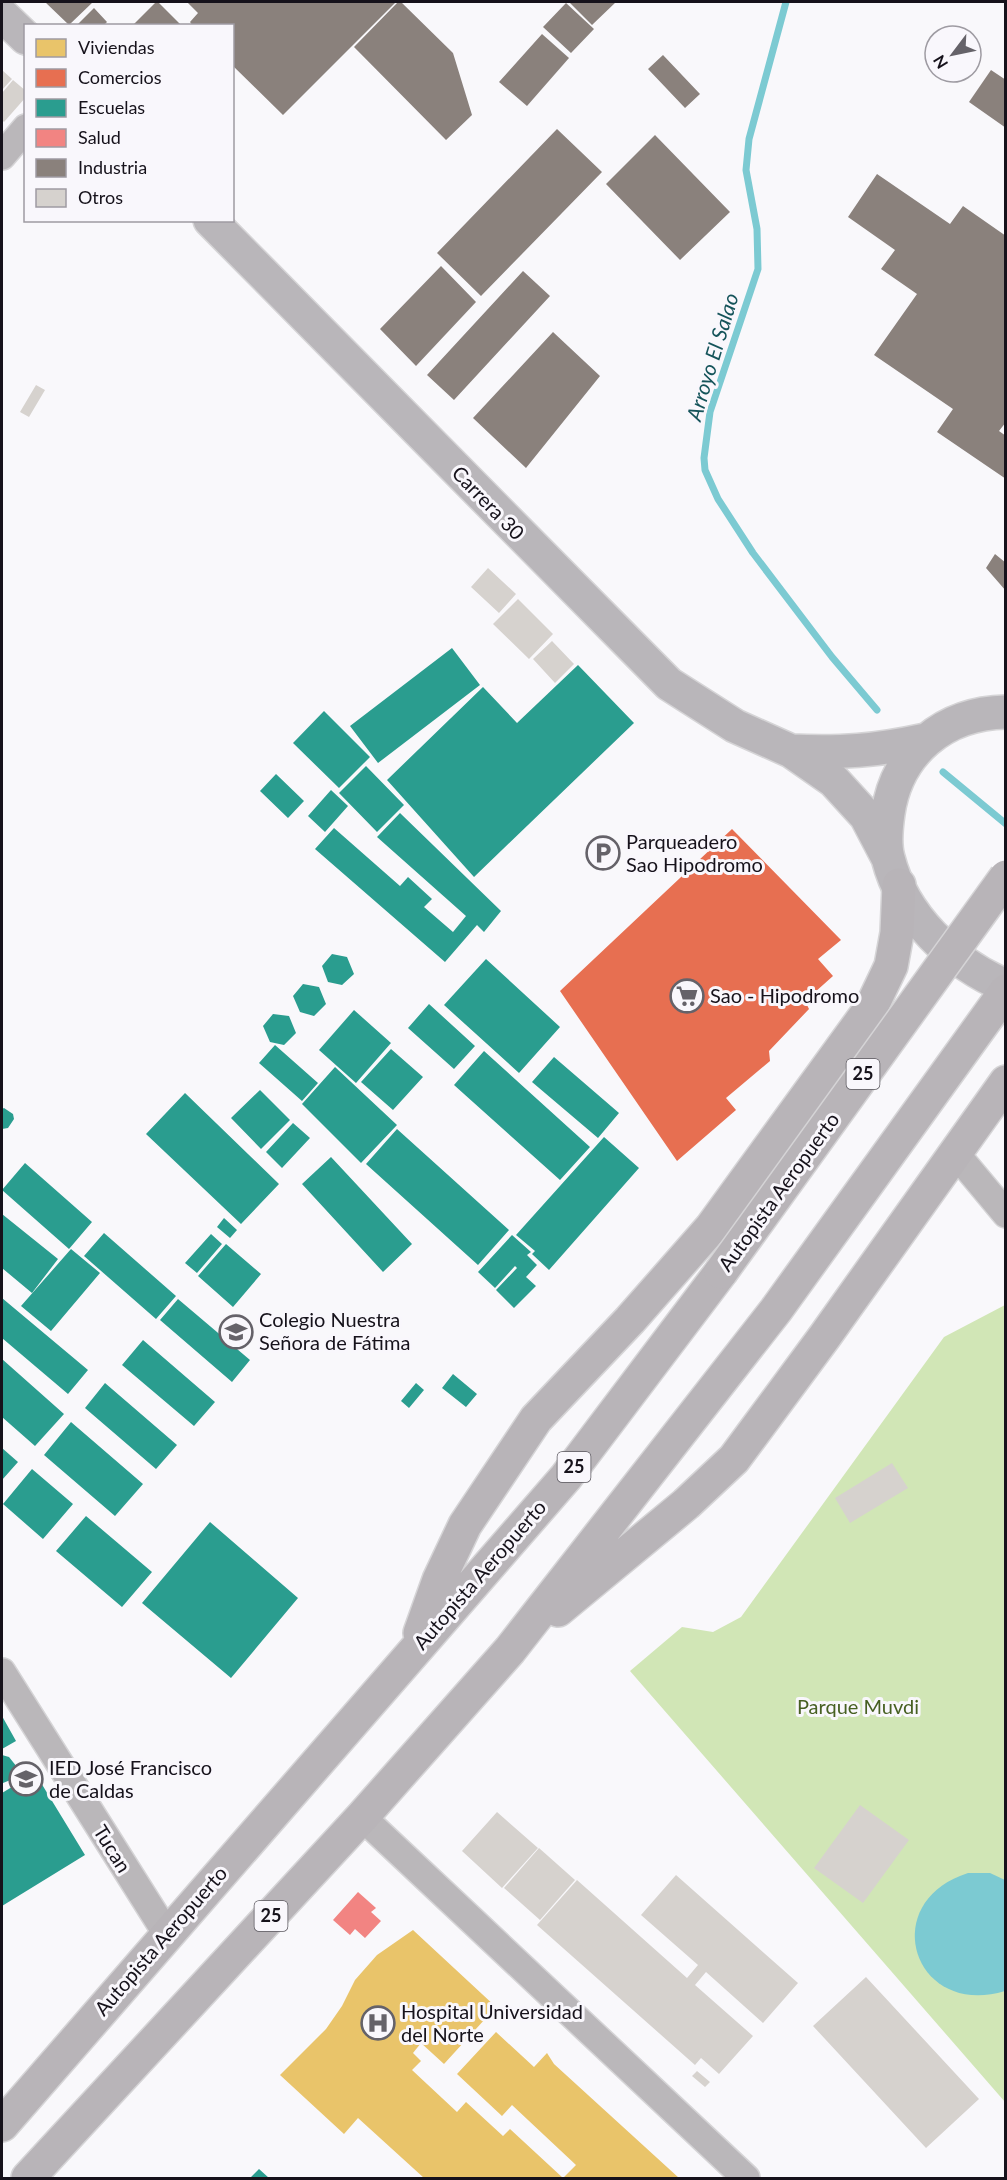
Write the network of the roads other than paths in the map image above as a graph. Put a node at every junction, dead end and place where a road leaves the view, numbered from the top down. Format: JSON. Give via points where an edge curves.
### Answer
{"nodes":[{"id":1,"x":2,"y":15,"type":"edge"},
{"id":2,"x":24,"y":37,"type":"edge"},
{"id":3,"x":24,"y":130,"type":"edge"},
{"id":4,"x":2,"y":156,"type":"edge"},
{"id":5,"x":212,"y":222,"type":"edge"},
{"id":6,"x":1005,"y":712,"type":"edge"},
{"id":7,"x":925,"y":741,"type":"junction"},
{"id":8,"x":791,"y":751,"type":"junction"},
{"id":9,"x":893,"y":871,"type":"junction"},
{"id":10,"x":1005,"y":877,"type":"edge"},
{"id":11,"x":1005,"y":988,"type":"edge"},
{"id":12,"x":1005,"y":1082,"type":"edge"},
{"id":13,"x":956,"y":1154,"type":"junction"},
{"id":14,"x":1005,"y":1214,"type":"edge"},
{"id":15,"x":510,"y":1650,"type":"junction"},
{"id":16,"x":413,"y":1652,"type":"junction"},
{"id":17,"x":2,"y":1672,"type":"edge"},
{"id":18,"x":362,"y":1817,"type":"junction"},
{"id":19,"x":167,"y":1934,"type":"junction"},
{"id":20,"x":2,"y":2125,"type":"edge"},
{"id":21,"x":28,"y":2178,"type":"edge"},
{"id":22,"x":746,"y":2178,"type":"edge"}],
"edges":[{"from":1,"to":2,"type":"street"},
{"from":3,"to":4,"type":"street"},
{"from":5,"to":8,"type":"street","name":"Carrera 30","via":[[669,684],[735,726]]},
{"from":6,"to":7,"type":"street","via":[[952,723]]},
{"from":7,"to":8,"type":"street","name":"Carrera 30","via":[[879,751]]},
{"from":7,"to":9,"type":"street","via":[[904,764],[892,792],[886,830]]},
{"from":8,"to":9,"type":"street","name":"Carrera 30","via":[[852,798],[866,816]]},
{"from":9,"to":11,"type":"street","name":"Carrera 30","via":[[925,927],[947,951]]},
{"from":9,"to":16,"type":"highway","via":[[897,933],[891,966],[872,1008],[711,1228],[536,1419],[465,1525],[439,1580]]},
{"from":10,"to":16,"type":"highway","name":"Autopista Aeropuerto","number":"25","bridge":true,"via":[[722,1272],[566,1477]]},
{"from":11,"to":15,"type":"highway","number":"25","via":[[776,1310]]},
{"from":12,"to":13,"type":"highway"},
{"from":13,"to":14,"type":"street"},
{"from":13,"to":15,"type":"highway","via":[[734,1459],[686,1504]]},
{"from":15,"to":18,"type":"highway","number":"25"},
{"from":16,"to":19,"type":"highway","name":"Autopista Aeropuerto","number":"25"},
{"from":17,"to":19,"type":"street","name":"Tucan"},
{"from":18,"to":21,"type":"highway","number":"25"},
{"from":18,"to":22,"type":"street"},
{"from":19,"to":20,"type":"highway","name":"Autopista Aeropuerto","number":"25"}]}
